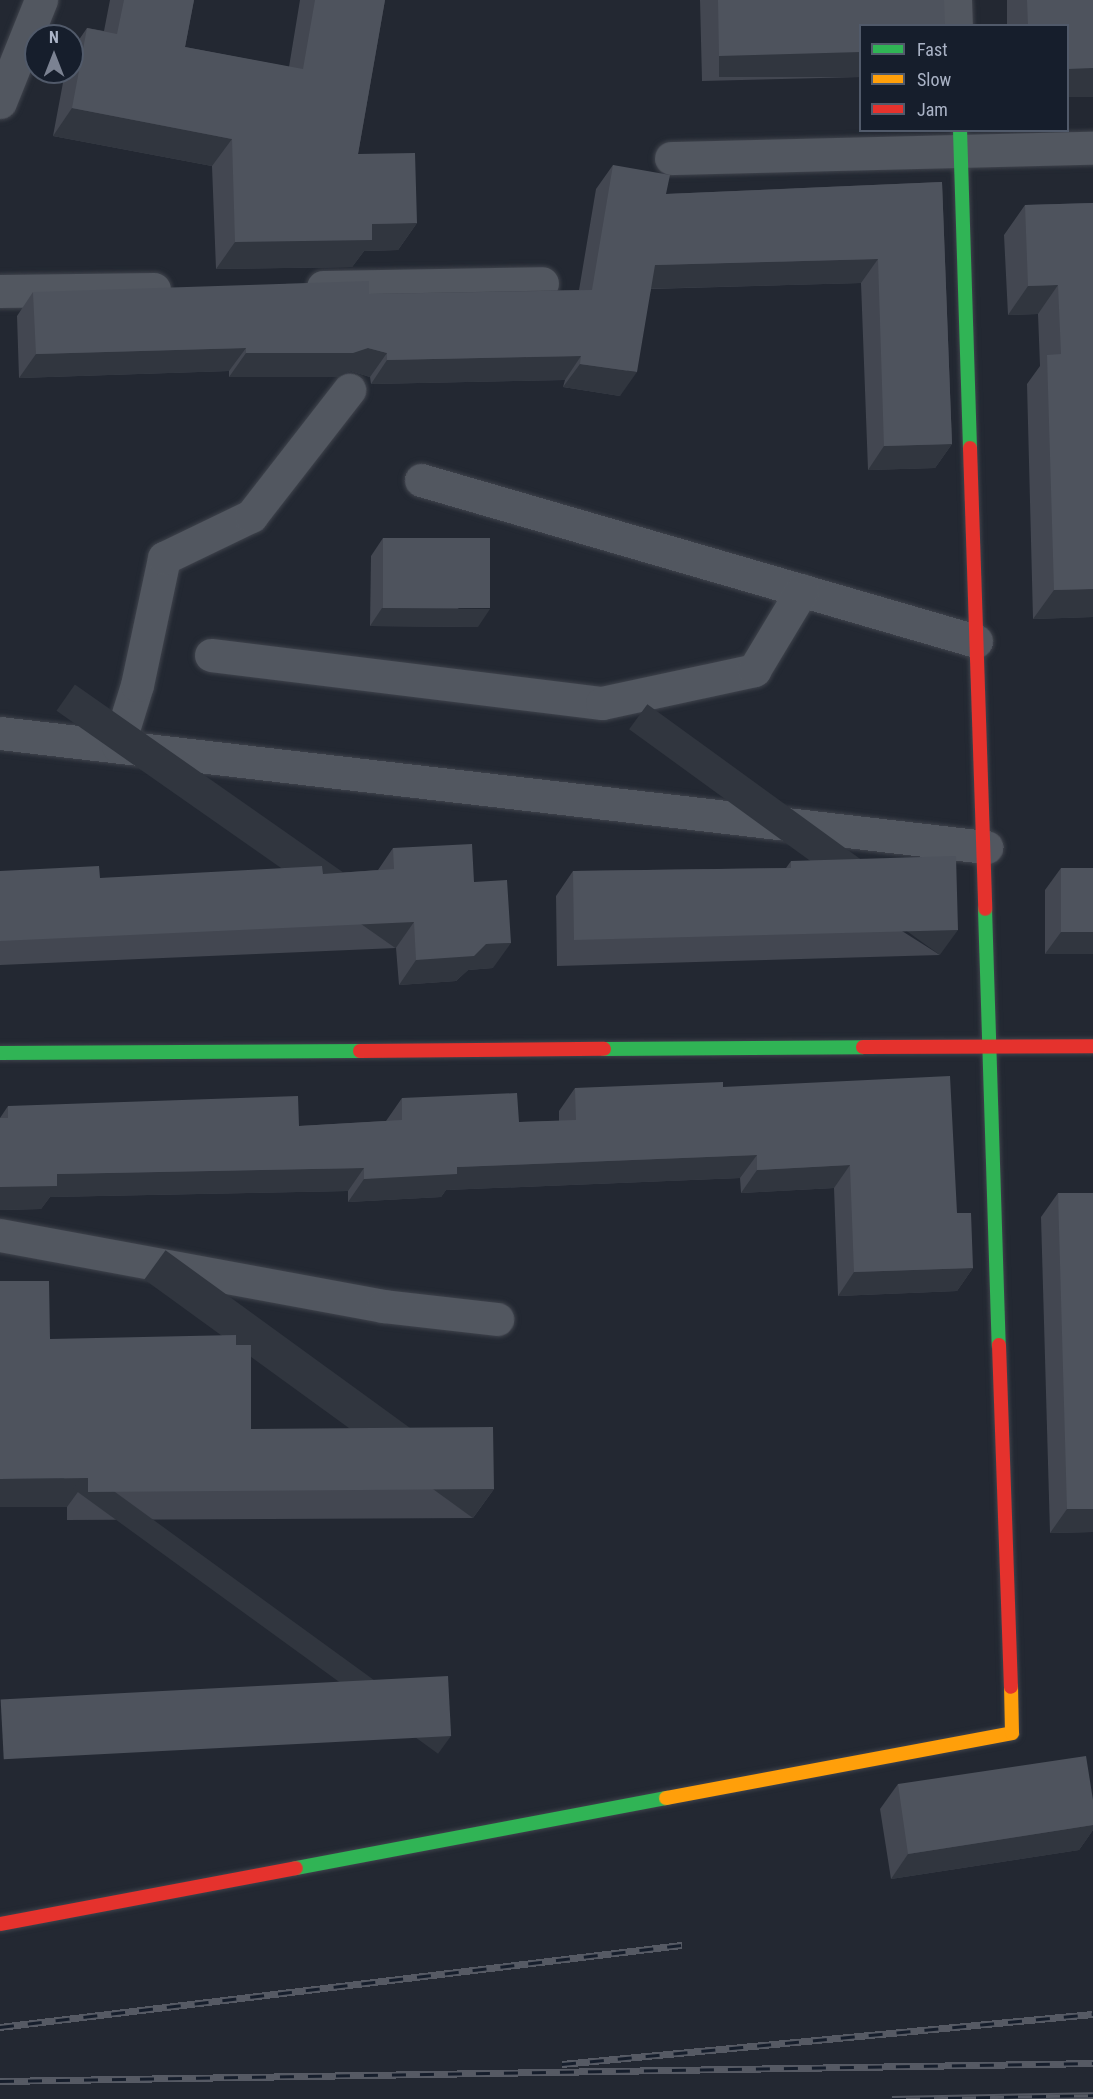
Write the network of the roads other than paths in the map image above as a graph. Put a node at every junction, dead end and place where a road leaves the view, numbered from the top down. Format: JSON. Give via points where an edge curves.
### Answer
{"nodes":[{"id":1,"x":41,"y":0,"type":"edge"},
{"id":2,"x":955,"y":0,"type":"edge"},
{"id":3,"x":956,"y":24,"type":"edge"},
{"id":4,"x":0,"y":102,"type":"edge"},
{"id":5,"x":960,"y":141,"type":"edge"},
{"id":6,"x":1093,"y":148,"type":"edge"},
{"id":7,"x":671,"y":158,"type":"dead end"},
{"id":8,"x":542,"y":284,"type":"dead end"},
{"id":9,"x":295,"y":287,"type":"edge"},
{"id":10,"x":189,"y":289,"type":"edge"},
{"id":11,"x":0,"y":291,"type":"edge"},
{"id":12,"x":349,"y":390,"type":"dead end"},
{"id":13,"x":421,"y":480,"type":"dead end"},
{"id":14,"x":802,"y":591,"type":"junction"},
{"id":15,"x":976,"y":641,"type":"junction"},
{"id":16,"x":211,"y":654,"type":"dead end"},
{"id":17,"x":0,"y":733,"type":"edge"},
{"id":18,"x":117,"y":746,"type":"junction"},
{"id":19,"x":986,"y":847,"type":"junction"},
{"id":20,"x":1093,"y":1046,"type":"edge"},
{"id":21,"x":990,"y":1047,"type":"junction"},
{"id":22,"x":0,"y":1053,"type":"edge"},
{"id":23,"x":0,"y":1235,"type":"edge"},
{"id":24,"x":496,"y":1319,"type":"dead end"},
{"id":25,"x":0,"y":1924,"type":"edge"}],
"edges":[{"from":1,"to":4,"type":"street"},
{"from":2,"to":3,"type":"street"},
{"from":5,"to":6,"type":"street"},
{"from":5,"to":7,"type":"street"},
{"from":5,"to":15,"type":"street"},
{"from":8,"to":9,"type":"street"},
{"from":10,"to":11,"type":"street"},
{"from":12,"to":18,"type":"street","via":[[251,516],[164,558],[137,685]]},
{"from":13,"to":14,"type":"street"},
{"from":14,"to":15,"type":"street"},
{"from":14,"to":16,"type":"street","via":[[753,670],[602,703]]},
{"from":15,"to":19,"type":"street"},
{"from":17,"to":18,"type":"street"},
{"from":18,"to":19,"type":"street"},
{"from":19,"to":21,"type":"street"},
{"from":20,"to":21,"type":"street"},
{"from":21,"to":22,"type":"street"},
{"from":21,"to":25,"type":"street","via":[[1012,1733]]},
{"from":23,"to":24,"type":"street","via":[[383,1306]]}]}
